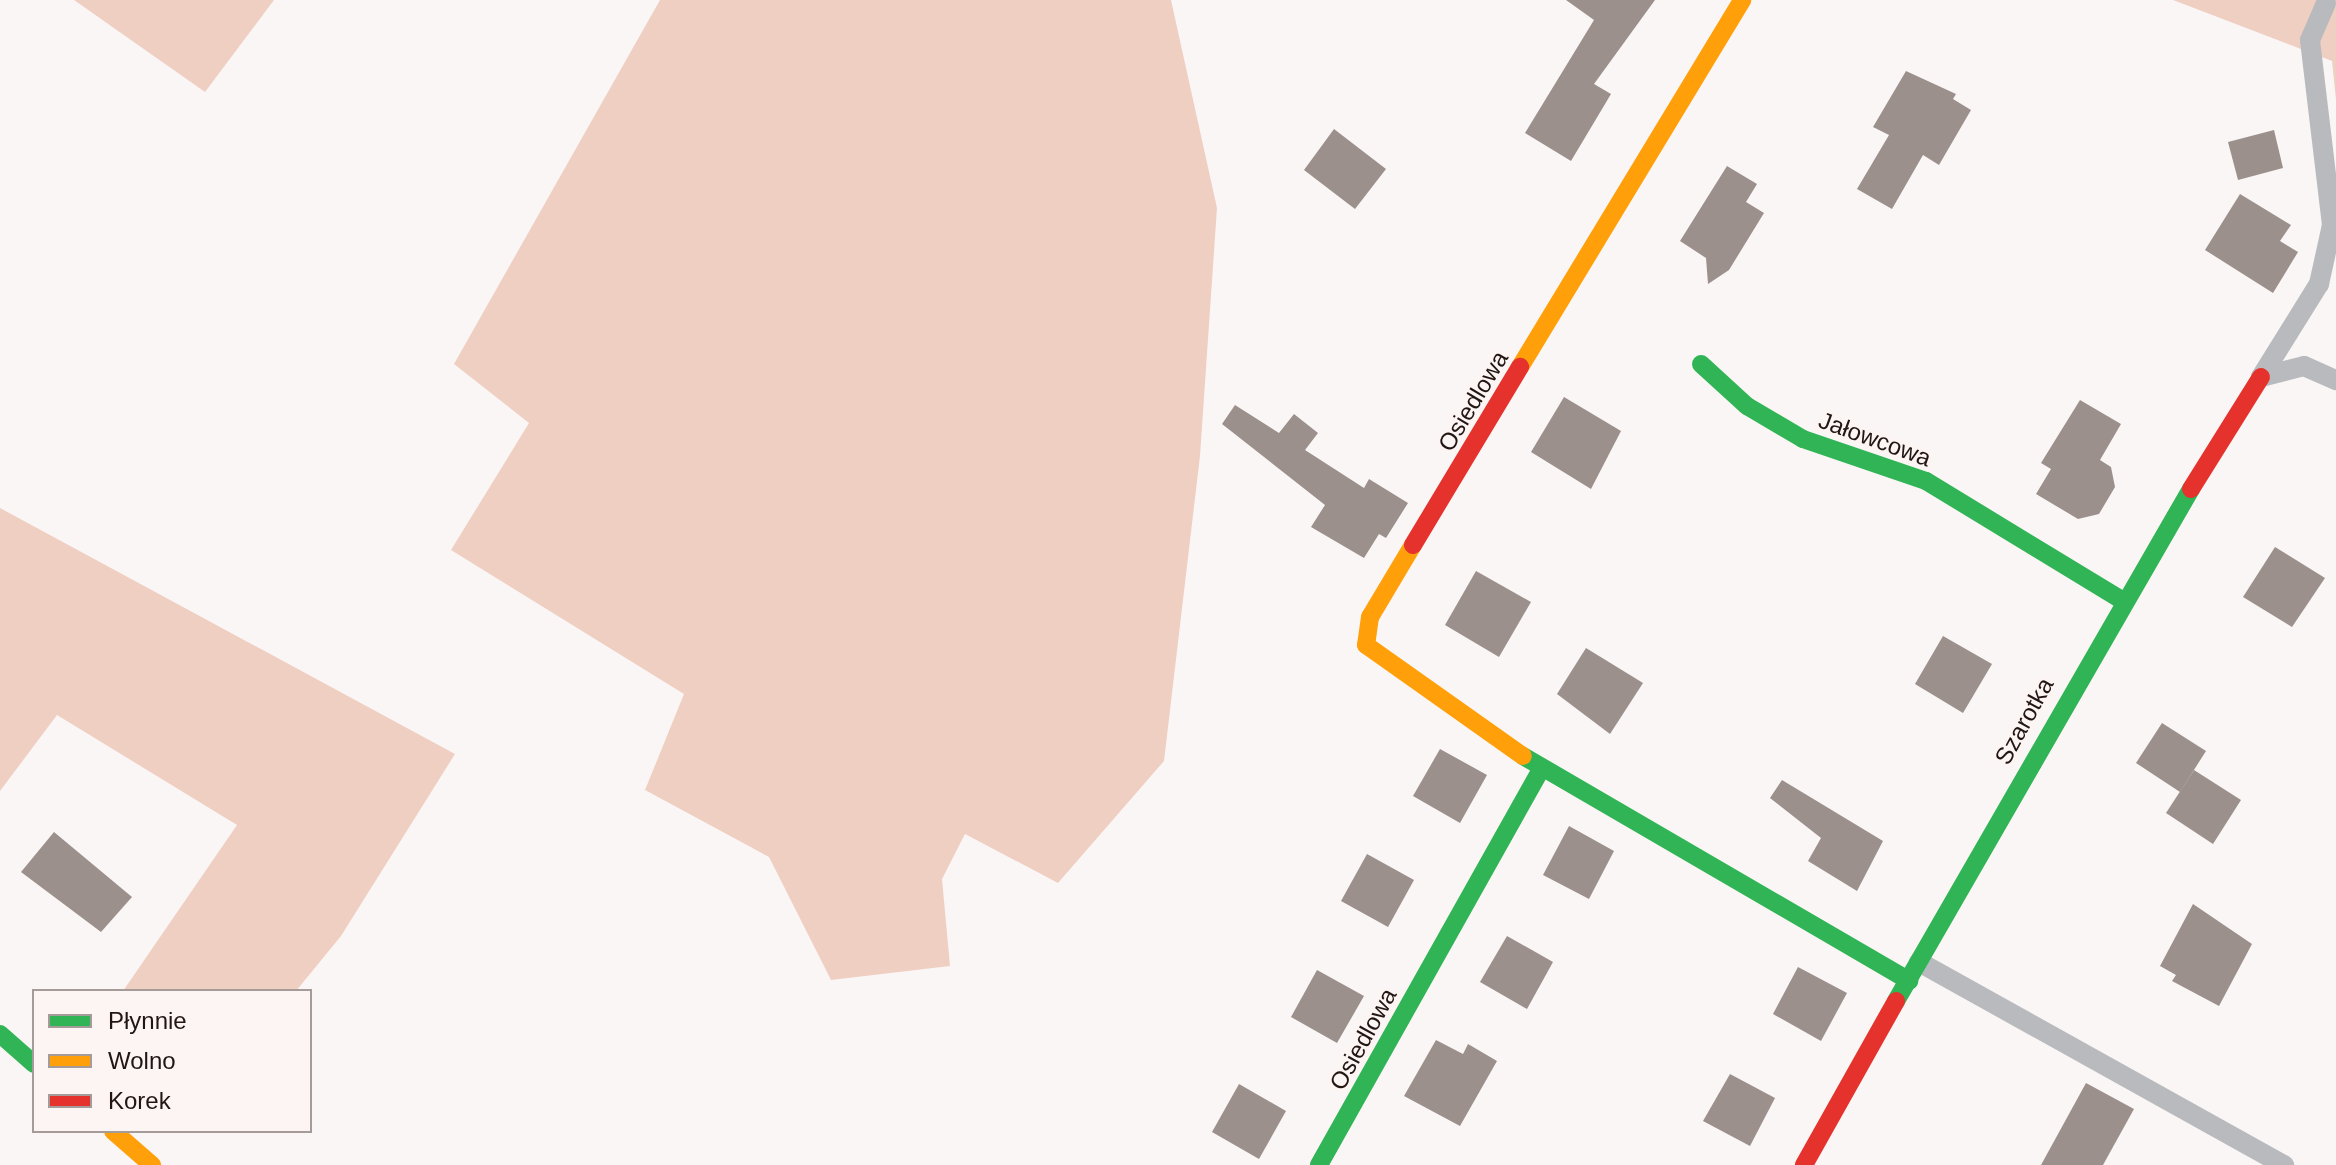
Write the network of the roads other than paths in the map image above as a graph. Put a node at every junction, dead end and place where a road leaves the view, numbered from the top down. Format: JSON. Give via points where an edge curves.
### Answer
{"nodes":[{"id":1,"x":1742,"y":0,"type":"edge"},
{"id":2,"x":2326,"y":3,"type":"dead end"},
{"id":3,"x":1701,"y":364,"type":"dead end"},
{"id":4,"x":2261,"y":377,"type":"junction"},
{"id":5,"x":2336,"y":380,"type":"edge"},
{"id":6,"x":2122,"y":600,"type":"junction"},
{"id":7,"x":1541,"y":769,"type":"junction"},
{"id":8,"x":1919,"y":962,"type":"junction"},
{"id":9,"x":1909,"y":981,"type":"junction"},
{"id":10,"x":0,"y":1034,"type":"edge"},
{"id":11,"x":32,"y":1062,"type":"edge"},
{"id":12,"x":115,"y":1133,"type":"edge"},
{"id":13,"x":152,"y":1165,"type":"edge"},
{"id":14,"x":1319,"y":1165,"type":"edge"},
{"id":15,"x":1804,"y":1165,"type":"edge"},
{"id":16,"x":2284,"y":1165,"type":"edge"}],
"edges":[{"from":1,"to":7,"type":"street","name":"Osiedlowa","via":[[1365,634],[1373,655]]},
{"from":2,"to":4,"type":"lane","via":[[2310,40],[2332,225],[2319,284]]},
{"from":3,"to":6,"type":"street","name":"Jałowcowa","via":[[1747,406],[1803,439],[1926,481]]},
{"from":4,"to":5,"type":"lane","via":[[2304,366]]},
{"from":4,"to":6,"type":"street","name":"Szarotka"},
{"from":6,"to":8,"type":"street","name":"Szarotka"},
{"from":7,"to":9,"type":"street","name":"Osiedlowa"},
{"from":7,"to":14,"type":"street","name":"Osiedlowa"},
{"from":8,"to":9,"type":"street","name":"Szarotka"},
{"from":8,"to":16,"type":"lane"},
{"from":9,"to":15,"type":"street","name":"Szarotka"},
{"from":10,"to":11,"type":"street"},
{"from":12,"to":13,"type":"street"}]}
